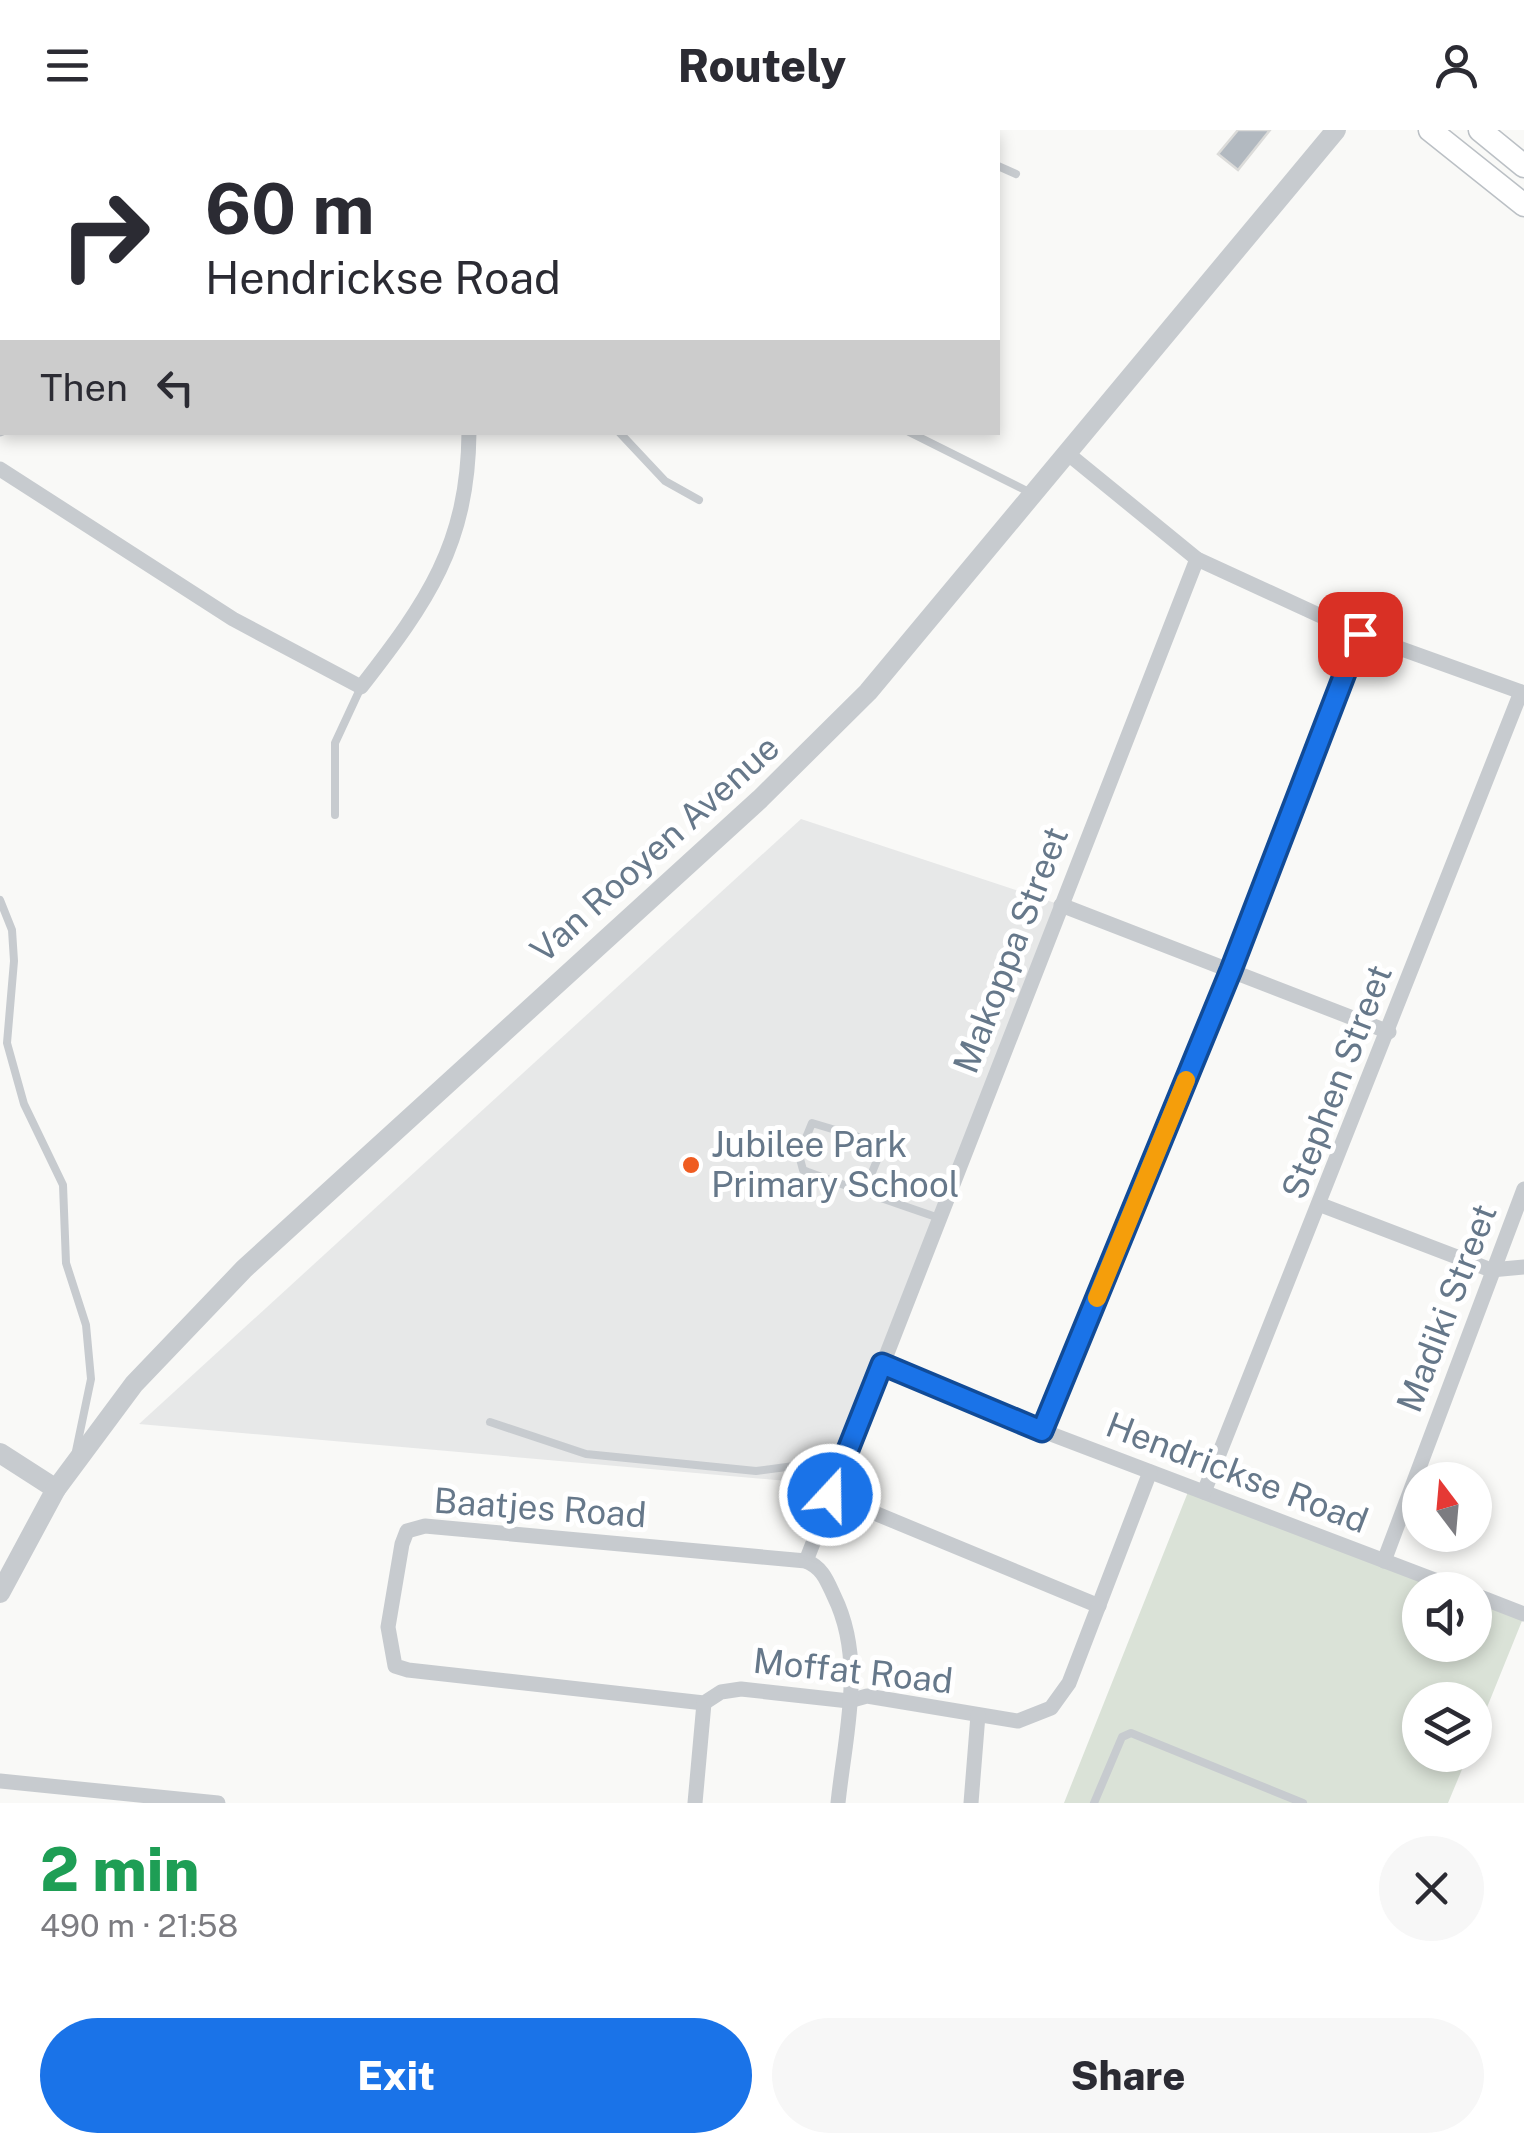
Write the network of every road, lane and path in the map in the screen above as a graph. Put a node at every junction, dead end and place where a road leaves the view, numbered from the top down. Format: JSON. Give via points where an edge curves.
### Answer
{"nodes":[{"id":1,"x":1336,"y":130,"type":"edge"},
{"id":2,"x":1430,"y":130,"type":"edge"},
{"id":3,"x":1480,"y":130,"type":"edge"},
{"id":4,"x":1524,"y":166,"type":"edge"},
{"id":5,"x":1000,"y":167,"type":"edge"},
{"id":6,"x":1016,"y":174,"type":"dead end"},
{"id":7,"x":1524,"y":205,"type":"edge"},
{"id":8,"x":469,"y":435,"type":"edge"},
{"id":9,"x":622,"y":435,"type":"edge"},
{"id":10,"x":915,"y":435,"type":"edge"},
{"id":11,"x":1067,"y":453,"type":"junction"},
{"id":12,"x":0,"y":469,"type":"edge"},
{"id":13,"x":1033,"y":494,"type":"junction"},
{"id":14,"x":700,"y":500,"type":"dead end"},
{"id":15,"x":1197,"y":558,"type":"junction"},
{"id":16,"x":1360,"y":634,"type":"junction"},
{"id":17,"x":362,"y":687,"type":"junction"},
{"id":18,"x":1522,"y":692,"type":"edge"},
{"id":19,"x":335,"y":815,"type":"dead end"},
{"id":20,"x":0,"y":900,"type":"edge"},
{"id":21,"x":1061,"y":905,"type":"junction"},
{"id":22,"x":1231,"y":970,"type":"junction"},
{"id":23,"x":1389,"y":1032,"type":"junction"},
{"id":24,"x":1524,"y":1189,"type":"edge"},
{"id":25,"x":864,"y":1192,"type":"junction"},
{"id":26,"x":1321,"y":1205,"type":"junction"},
{"id":27,"x":939,"y":1218,"type":"junction"},
{"id":28,"x":1524,"y":1267,"type":"edge"},
{"id":29,"x":1491,"y":1270,"type":"junction"},
{"id":30,"x":882,"y":1364,"type":"junction"},
{"id":31,"x":490,"y":1422,"type":"dead end"},
{"id":32,"x":1042,"y":1431,"type":"junction"},
{"id":33,"x":0,"y":1453,"type":"edge"},
{"id":34,"x":74,"y":1461,"type":"junction"},
{"id":35,"x":1150,"y":1472,"type":"junction"},
{"id":36,"x":837,"y":1478,"type":"junction"},
{"id":37,"x":56,"y":1489,"type":"junction"},
{"id":38,"x":1204,"y":1492,"type":"junction"},
{"id":39,"x":830,"y":1495,"type":"junction"},
{"id":40,"x":806,"y":1561,"type":"junction"},
{"id":41,"x":1384,"y":1561,"type":"junction"},
{"id":42,"x":1413,"y":1572,"type":"edge"},
{"id":43,"x":0,"y":1593,"type":"edge"},
{"id":44,"x":1492,"y":1602,"type":"edge"},
{"id":45,"x":1099,"y":1606,"type":"junction"},
{"id":46,"x":1524,"y":1614,"type":"edge"},
{"id":47,"x":395,"y":1666,"type":"joint"},
{"id":48,"x":849,"y":1700,"type":"junction"},
{"id":49,"x":704,"y":1703,"type":"junction"},
{"id":50,"x":978,"y":1714,"type":"junction"},
{"id":51,"x":0,"y":1781,"type":"edge"},
{"id":52,"x":218,"y":1803,"type":"edge"},
{"id":53,"x":695,"y":1803,"type":"edge"},
{"id":54,"x":838,"y":1803,"type":"edge"},
{"id":55,"x":971,"y":1803,"type":"edge"},
{"id":56,"x":1094,"y":1803,"type":"edge"},
{"id":57,"x":1302,"y":1803,"type":"edge"}],
"edges":[{"from":1,"to":11,"type":"street","name":"Van Rooyen Avenue"},
{"from":2,"to":7,"type":"main road"},
{"from":3,"to":4,"type":"main road"},
{"from":5,"to":6,"type":"lane"},
{"from":8,"to":17,"type":"street","via":[[464,500],[449,550],[422,608]]},
{"from":9,"to":14,"type":"lane","via":[[665,481]]},
{"from":10,"to":13,"type":"lane"},
{"from":11,"to":13,"type":"street","name":"Van Rooyen Avenue"},
{"from":11,"to":15,"type":"street"},
{"from":12,"to":17,"type":"street","via":[[233,619]]},
{"from":13,"to":34,"type":"street","name":"Van Rooyen Avenue","via":[[827,735],[244,1269],[134,1384]]},
{"from":15,"to":16,"type":"street"},
{"from":15,"to":21,"type":"street","name":"Makoppa Street"},
{"from":16,"to":18,"type":"street"},
{"from":16,"to":22,"type":"street"},
{"from":17,"to":19,"type":"lane","via":[[335,742]]},
{"from":18,"to":23,"type":"street","name":"Stephen Street"},
{"from":20,"to":34,"type":"lane","via":[[14,961],[7,1042],[24,1104],[63,1184],[66,1263],[86,1325],[91,1378]]},
{"from":21,"to":22,"type":"street"},
{"from":21,"to":27,"type":"street","name":"Makoppa Street"},
{"from":22,"to":23,"type":"street"},
{"from":22,"to":32,"type":"street"},
{"from":23,"to":26,"type":"street","name":"Stephen Street"},
{"from":24,"to":29,"type":"street","name":"Madiki Street"},
{"from":25,"to":25,"type":"lane","via":[[803,1170],[799,1155],[812,1123],[879,1143]]},
{"from":25,"to":27,"type":"lane"},
{"from":26,"to":29,"type":"street"},
{"from":26,"to":38,"type":"street","name":"Stephen Street"},
{"from":27,"to":30,"type":"street","name":"Makoppa Street"},
{"from":28,"to":29,"type":"street"},
{"from":29,"to":41,"type":"street","name":"Madiki Street"},
{"from":30,"to":32,"type":"street","name":"Hendrickse Road"},
{"from":30,"to":36,"type":"street","name":"Makoppa Street"},
{"from":31,"to":36,"type":"lane","via":[[586,1454],[756,1471],[794,1466]]},
{"from":32,"to":35,"type":"street","name":"Hendrickse Road"},
{"from":33,"to":37,"type":"street"},
{"from":34,"to":37,"type":"street","name":"Van Rooyen Avenue"},
{"from":35,"to":38,"type":"street","name":"Hendrickse Road"},
{"from":35,"to":45,"type":"street","name":"Moffat Road"},
{"from":36,"to":39,"type":"street","name":"Makoppa Street"},
{"from":37,"to":43,"type":"street","name":"Van Rooyen Avenue"},
{"from":38,"to":41,"type":"street","name":"Hendrickse Road"},
{"from":39,"to":40,"type":"street","name":"Makoppa Street"},
{"from":39,"to":45,"type":"street"},
{"from":40,"to":47,"type":"street","name":"Baatjes Road","via":[[425,1526],[407,1531],[402,1544],[388,1627]]},
{"from":40,"to":48,"type":"street","via":[[822,1572],[849,1634]]},
{"from":41,"to":42,"type":"street","name":"Hendrickse Road"},
{"from":44,"to":46,"type":"street"},
{"from":45,"to":50,"type":"street","name":"Moffat Road","via":[[1077,1666],[1051,1708],[1018,1722]]},
{"from":47,"to":49,"type":"street","name":"Moffat Road"},
{"from":48,"to":49,"type":"street","name":"Moffat Road","via":[[741,1689]]},
{"from":48,"to":50,"type":"street","name":"Moffat Road","via":[[884,1697]]},
{"from":48,"to":54,"type":"street"},
{"from":49,"to":53,"type":"street"},
{"from":50,"to":55,"type":"street"},
{"from":51,"to":52,"type":"street"},
{"from":56,"to":57,"type":"lane","via":[[1122,1737],[1131,1733]]}]}
